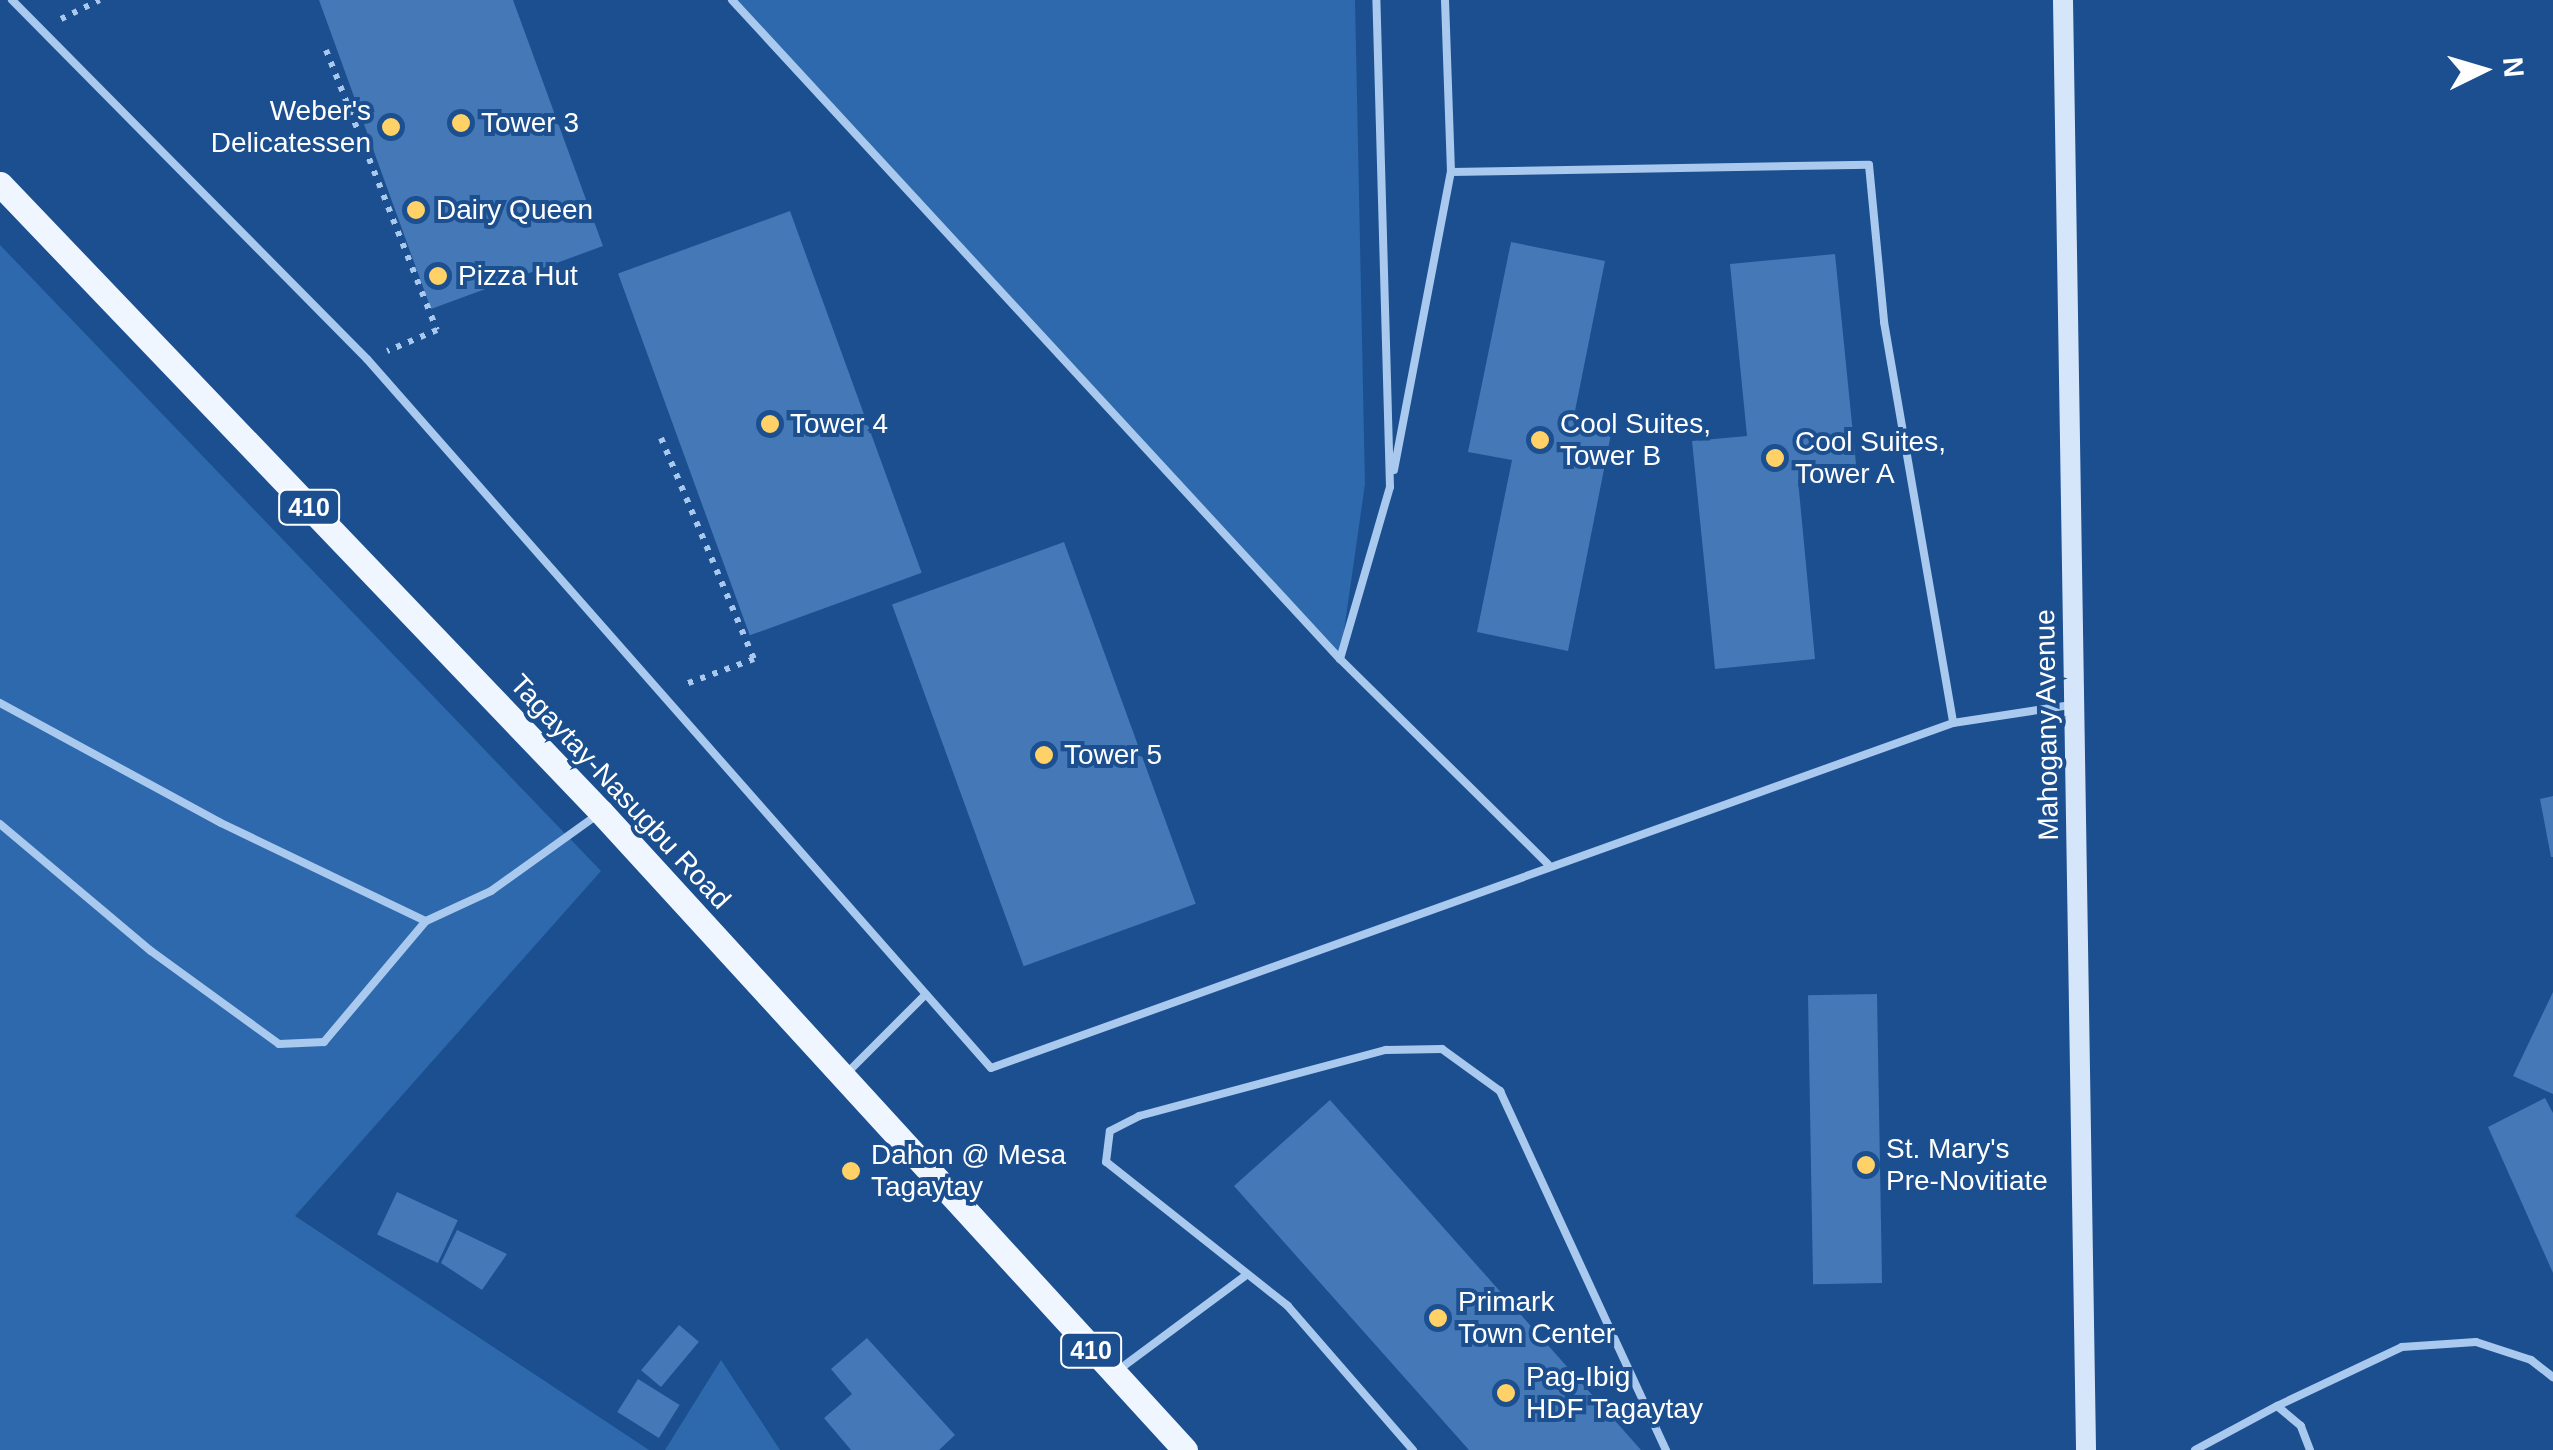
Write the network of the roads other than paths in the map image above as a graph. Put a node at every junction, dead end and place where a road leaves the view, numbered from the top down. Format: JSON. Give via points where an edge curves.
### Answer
{"nodes":[{"id":1,"x":12,"y":0,"type":"edge"},
{"id":2,"x":732,"y":0,"type":"edge"},
{"id":3,"x":1376,"y":0,"type":"edge"},
{"id":4,"x":1445,"y":0,"type":"edge"},
{"id":5,"x":2064,"y":0,"type":"edge"},
{"id":6,"x":1451,"y":172,"type":"junction"},
{"id":7,"x":0,"y":184,"type":"edge"},
{"id":8,"x":1390,"y":487,"type":"junction"},
{"id":9,"x":1340,"y":659,"type":"junction"},
{"id":10,"x":0,"y":703,"type":"edge"},
{"id":11,"x":2075,"y":704,"type":"junction"},
{"id":12,"x":1953,"y":722,"type":"junction"},
{"id":13,"x":601,"y":812,"type":"junction"},
{"id":14,"x":0,"y":824,"type":"edge"},
{"id":15,"x":1548,"y":864,"type":"junction"},
{"id":16,"x":426,"y":921,"type":"junction"},
{"id":17,"x":926,"y":994,"type":"junction"},
{"id":18,"x":842,"y":1078,"type":"junction"},
{"id":19,"x":1245,"y":1276,"type":"junction"},
{"id":20,"x":1113,"y":1374,"type":"junction"},
{"id":21,"x":2553,"y":1378,"type":"edge"},
{"id":22,"x":2277,"y":1406,"type":"junction"},
{"id":23,"x":1185,"y":1450,"type":"edge"},
{"id":24,"x":1412,"y":1450,"type":"edge"},
{"id":25,"x":1666,"y":1450,"type":"edge"},
{"id":26,"x":2086,"y":1450,"type":"edge"},
{"id":27,"x":2196,"y":1450,"type":"edge"},
{"id":28,"x":2310,"y":1450,"type":"edge"}],
"edges":[{"from":1,"to":17,"type":"lane","via":[[367,359]]},
{"from":2,"to":9,"type":"lane"},
{"from":3,"to":8,"type":"lane"},
{"from":4,"to":6,"type":"lane"},
{"from":5,"to":11,"type":"main road","name":"Mahogany Avenue"},
{"from":6,"to":8,"type":"lane"},
{"from":6,"to":12,"type":"lane","via":[[1869,165],[1884,322]]},
{"from":7,"to":13,"type":"main road","name":"Tagaytay-Nasugbu Road","number":"410"},
{"from":8,"to":9,"type":"lane"},
{"from":9,"to":15,"type":"lane"},
{"from":10,"to":16,"type":"lane","via":[[52,724],[220,824]]},
{"from":11,"to":12,"type":"lane"},
{"from":11,"to":26,"type":"main road","name":"Mahogany Avenue"},
{"from":12,"to":15,"type":"lane"},
{"from":13,"to":16,"type":"lane","via":[[491,891]]},
{"from":13,"to":18,"type":"main road","name":"Tagaytay-Nasugbu Road","number":"410"},
{"from":14,"to":16,"type":"lane","via":[[150,951],[279,1044],[324,1042]]},
{"from":15,"to":17,"type":"lane","via":[[991,1068]]},
{"from":17,"to":18,"type":"lane"},
{"from":18,"to":20,"type":"main road","name":"Tagaytay-Nasugbu Road","number":"410"},
{"from":19,"to":20,"type":"lane"},
{"from":19,"to":24,"type":"lane","via":[[1288,1306]]},
{"from":19,"to":25,"type":"lane","via":[[1106,1162],[1110,1132],[1139,1116],[1386,1050],[1442,1049],[1500,1091]]},
{"from":20,"to":23,"type":"main road","name":"Tagaytay-Nasugbu Road","number":"410"},
{"from":21,"to":22,"type":"lane","via":[[2532,1360],[2453,1339],[2402,1347]]},
{"from":22,"to":27,"type":"lane"},
{"from":22,"to":28,"type":"lane","via":[[2301,1426]]}]}
